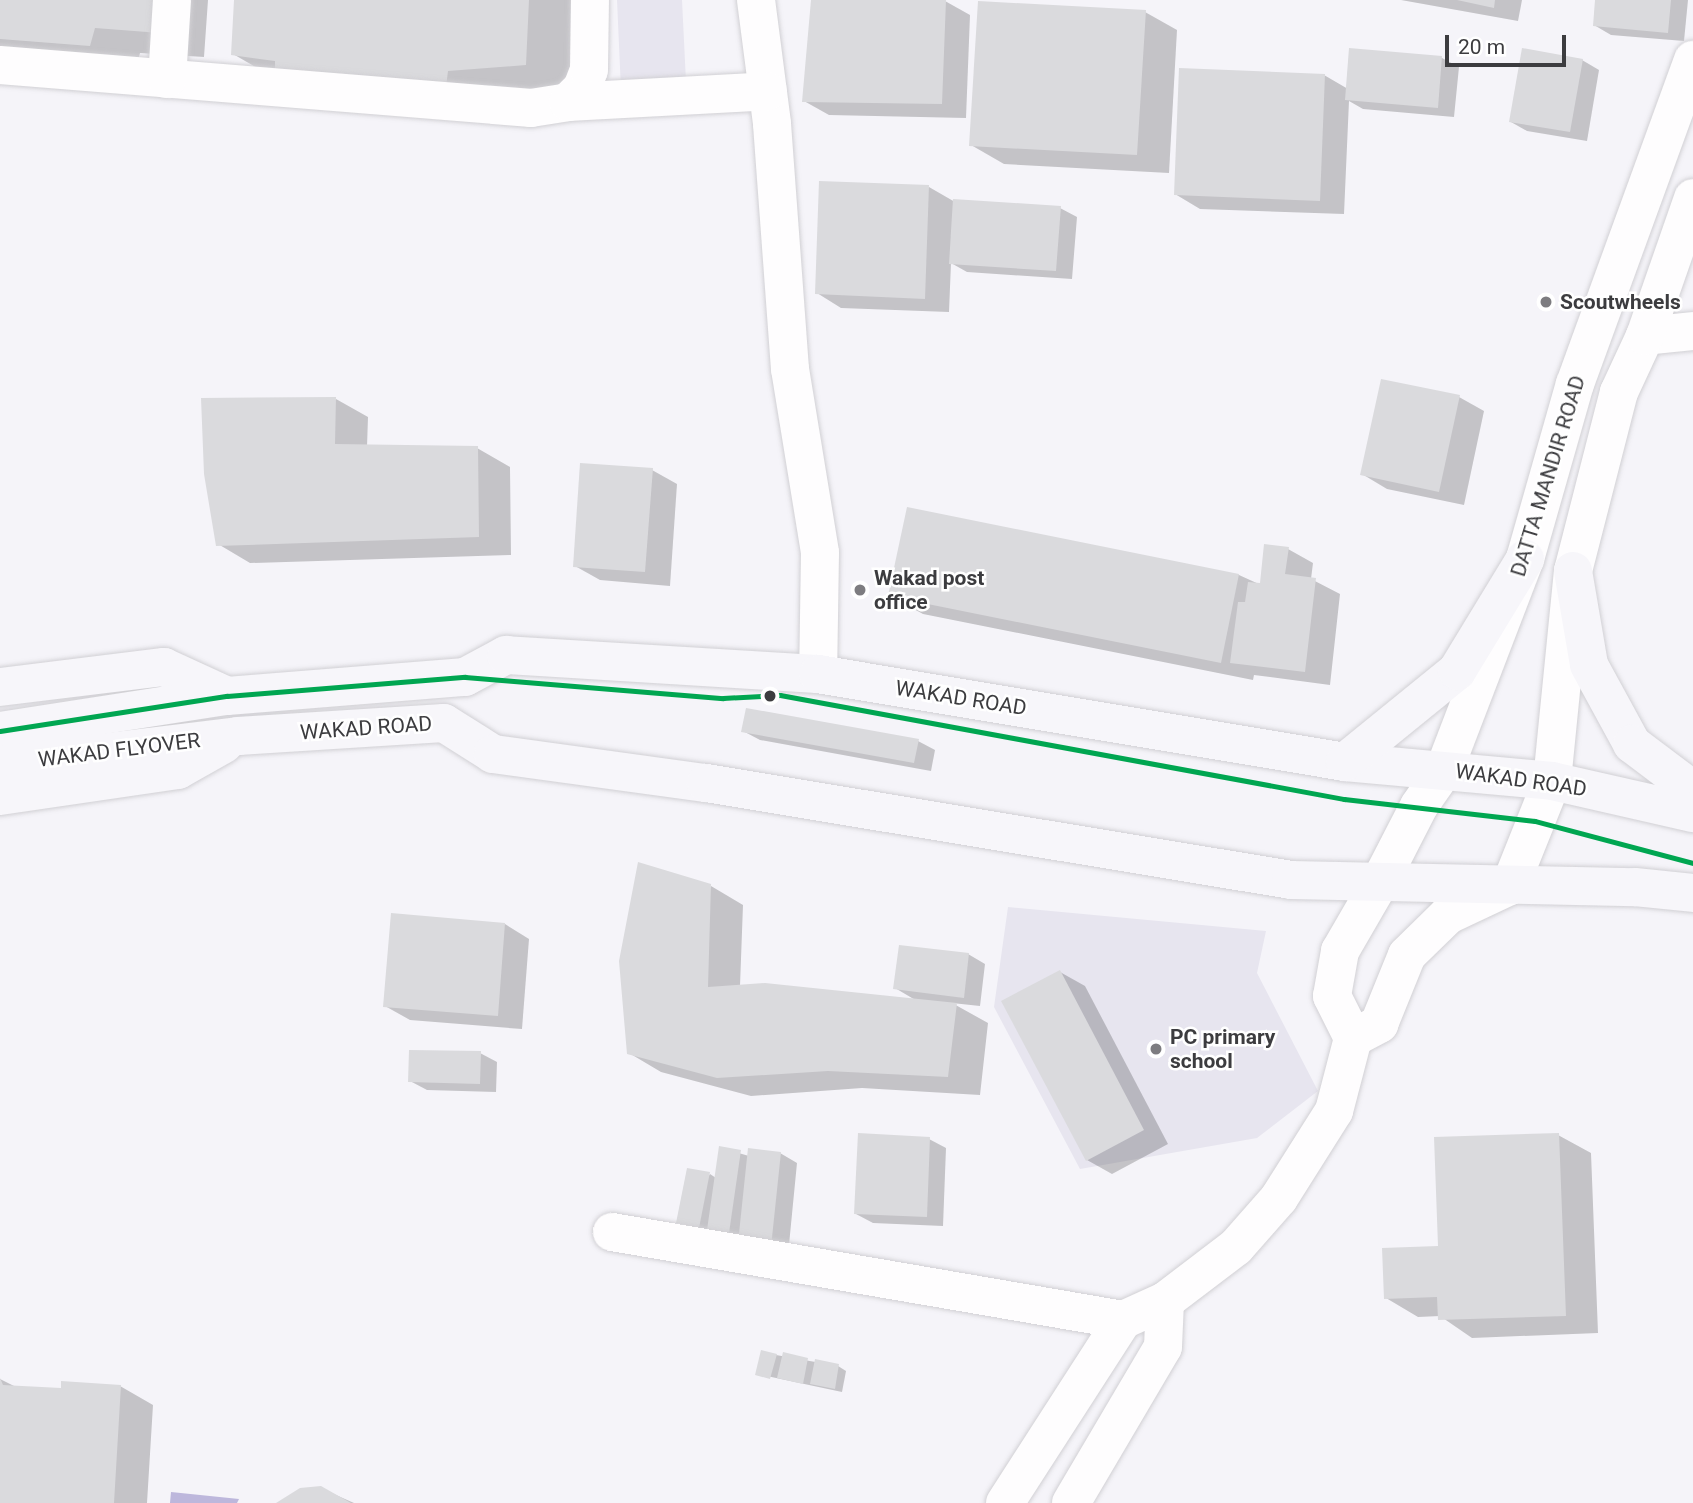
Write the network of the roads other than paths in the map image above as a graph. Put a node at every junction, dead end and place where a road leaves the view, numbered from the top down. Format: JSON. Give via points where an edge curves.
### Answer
{"nodes":[{"id":1,"x":172,"y":0,"type":"edge"},
{"id":2,"x":590,"y":0,"type":"edge"},
{"id":3,"x":756,"y":0,"type":"edge"},
{"id":4,"x":1693,"y":60,"type":"edge"},
{"id":5,"x":0,"y":65,"type":"edge"},
{"id":6,"x":167,"y":79,"type":"junction"},
{"id":7,"x":768,"y":91,"type":"junction"},
{"id":8,"x":568,"y":102,"type":"junction"},
{"id":9,"x":1693,"y":198,"type":"edge"},
{"id":10,"x":1693,"y":331,"type":"edge"},
{"id":11,"x":1646,"y":336,"type":"junction"},
{"id":12,"x":1525,"y":559,"type":"junction"},
{"id":13,"x":1573,"y":571,"type":"junction"},
{"id":14,"x":818,"y":674,"type":"junction"},
{"id":15,"x":0,"y":687,"type":"edge"},
{"id":16,"x":228,"y":696,"type":"junction"},
{"id":17,"x":127,"y":730,"type":"junction"},
{"id":18,"x":0,"y":731,"type":"edge"},
{"id":19,"x":238,"y":736,"type":"junction"},
{"id":20,"x":1345,"y":762,"type":"junction"},
{"id":21,"x":0,"y":765,"type":"edge"},
{"id":22,"x":1444,"y":770,"type":"junction"},
{"id":23,"x":1552,"y":781,"type":"junction"},
{"id":24,"x":1693,"y":790,"type":"edge"},
{"id":25,"x":0,"y":796,"type":"edge"},
{"id":26,"x":1693,"y":813,"type":"edge"},
{"id":27,"x":1380,"y":882,"type":"junction"},
{"id":28,"x":1510,"y":886,"type":"junction"},
{"id":29,"x":1693,"y":893,"type":"edge"},
{"id":30,"x":1353,"y":1038,"type":"junction"},
{"id":31,"x":612,"y":1232,"type":"dead end"},
{"id":32,"x":1165,"y":1301,"type":"junction"},
{"id":33,"x":1123,"y":1320,"type":"junction"},
{"id":34,"x":1005,"y":1503,"type":"edge"},
{"id":35,"x":1071,"y":1503,"type":"edge"}],
"edges":[{"from":1,"to":6,"type":"street"},
{"from":2,"to":8,"type":"street","via":[[589,70],[582,88]]},
{"from":3,"to":7,"type":"street"},
{"from":4,"to":12,"type":"street","name":"DATTA MANDIR ROAD","via":[[1575,384]]},
{"from":5,"to":6,"type":"street"},
{"from":6,"to":8,"type":"street","via":[[531,108]]},
{"from":7,"to":8,"type":"street"},
{"from":7,"to":14,"type":"street","via":[[790,369],[820,553]]},
{"from":9,"to":11,"type":"street","name":"DATTA MANDIR ROAD"},
{"from":10,"to":11,"type":"street"},
{"from":11,"to":13,"type":"street","name":"DATTA MANDIR ROAD","via":[[1619,392]]},
{"from":12,"to":20,"type":"main road","via":[[1457,671],[1404,719]]},
{"from":12,"to":22,"type":"street","name":"DATTA MANDIR ROAD"},
{"from":13,"to":23,"type":"street","name":"DATTA MANDIR ROAD"},
{"from":13,"to":24,"type":"main road","via":[[1589,665],[1632,744]]},
{"from":14,"to":16,"type":"main road","name":"WAKAD ROAD","via":[[506,655],[465,677]]},
{"from":14,"to":20,"type":"main road","name":"WAKAD ROAD"},
{"from":15,"to":16,"type":"main road","via":[[164,667]]},
{"from":16,"to":17,"type":"main road","name":"WAKAD FLYOVER"},
{"from":17,"to":18,"type":"main road","name":"WAKAD FLYOVER"},
{"from":17,"to":19,"type":"main road","name":"WAKAD FLYOVER"},
{"from":17,"to":21,"type":"main road","name":"WAKAD FLYOVER"},
{"from":19,"to":25,"type":"main road","via":[[178,770]]},
{"from":19,"to":27,"type":"main road","name":"WAKAD ROAD","via":[[444,723],[493,754],[706,783],[1291,880]]},
{"from":20,"to":22,"type":"main road","name":"WAKAD ROAD"},
{"from":22,"to":23,"type":"main road","name":"WAKAD ROAD"},
{"from":22,"to":27,"type":"street","name":"DATTA MANDIR ROAD","via":[[1419,806]]},
{"from":23,"to":26,"type":"main road","name":"WAKAD ROAD"},
{"from":23,"to":28,"type":"street","name":"DATTA MANDIR ROAD"},
{"from":27,"to":28,"type":"main road","name":"WAKAD ROAD"},
{"from":27,"to":30,"type":"street","name":"DATTA MANDIR ROAD","via":[[1340,951],[1332,996]]},
{"from":28,"to":29,"type":"main road","name":"WAKAD ROAD","via":[[1635,887]]},
{"from":28,"to":30,"type":"street","via":[[1440,923],[1407,955],[1379,1024]]},
{"from":30,"to":32,"type":"street","via":[[1334,1111],[1279,1198],[1236,1247]]},
{"from":31,"to":33,"type":"street"},
{"from":32,"to":33,"type":"street"},
{"from":32,"to":35,"type":"street","via":[[1163,1347]]},
{"from":33,"to":34,"type":"street"}]}
